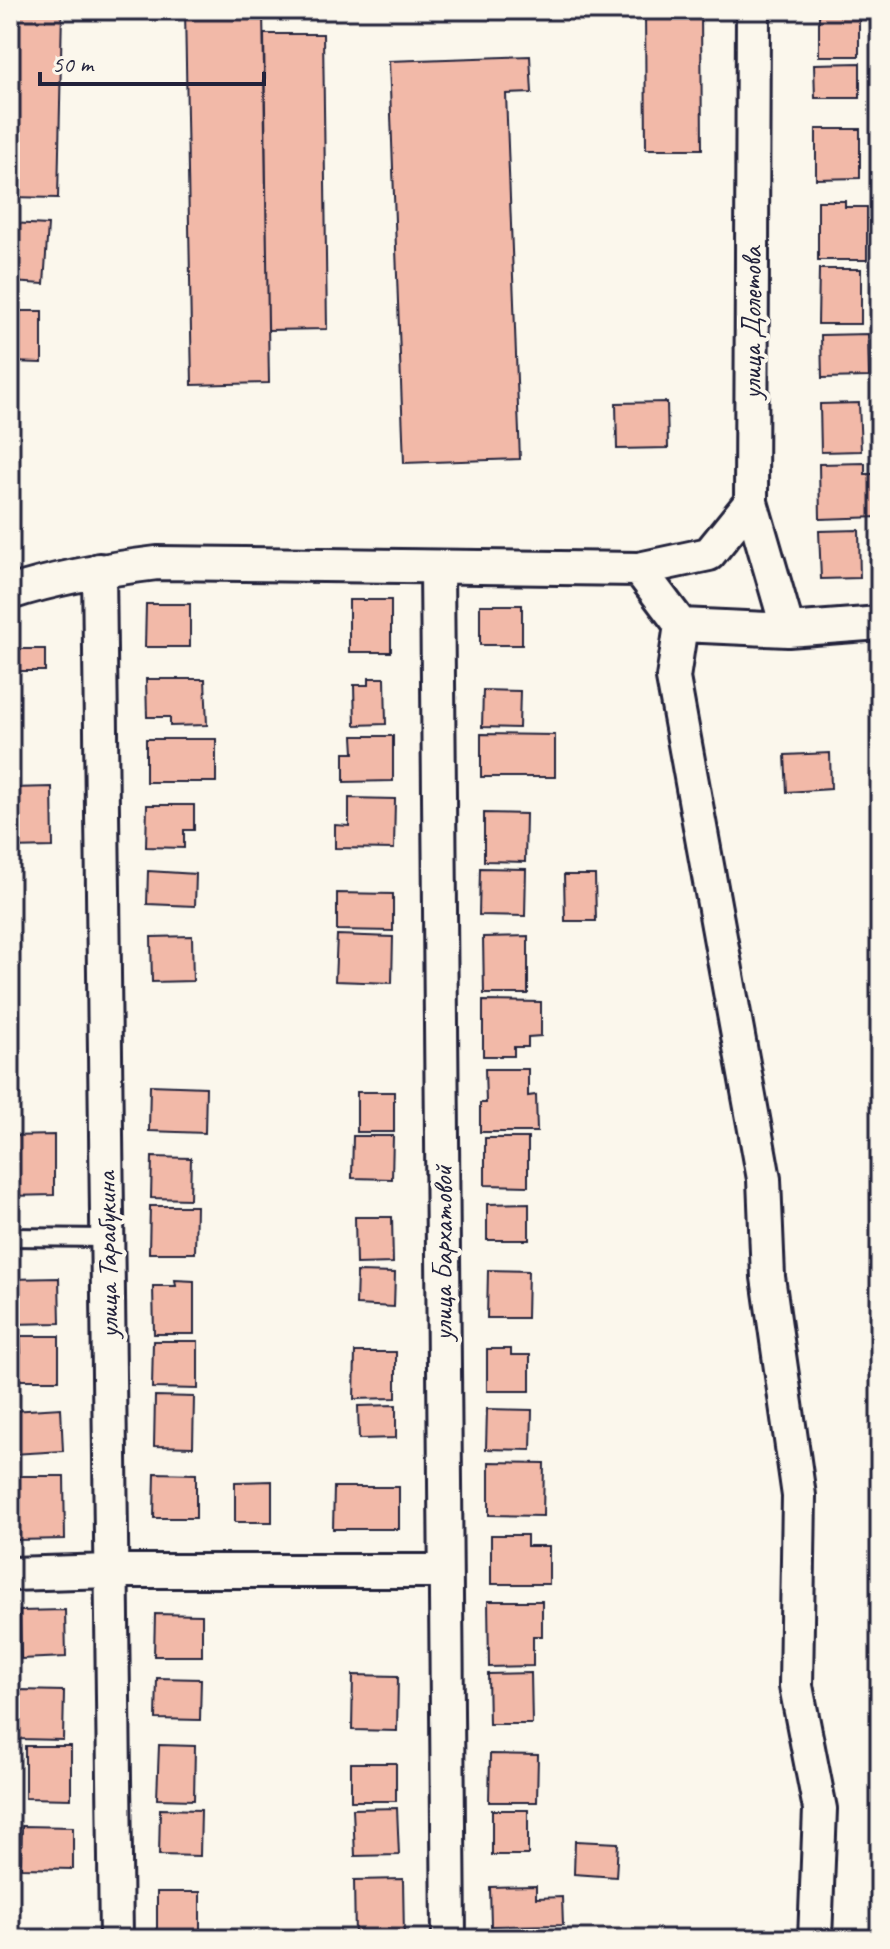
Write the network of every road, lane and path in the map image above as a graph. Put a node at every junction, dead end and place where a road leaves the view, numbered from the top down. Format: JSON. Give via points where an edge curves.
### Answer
{"nodes":[{"id":1,"x":753,"y":10,"type":"edge"},
{"id":2,"x":751,"y":502,"type":"junction"},
{"id":3,"x":437,"y":567,"type":"junction"},
{"id":4,"x":639,"y":569,"type":"junction"},
{"id":5,"x":99,"y":570,"type":"junction"},
{"id":6,"x":10,"y":593,"type":"edge"},
{"id":7,"x":880,"y":623,"type":"edge"},
{"id":8,"x":681,"y":625,"type":"junction"},
{"id":9,"x":788,"y":630,"type":"junction"},
{"id":10,"x":10,"y":1237,"type":"edge"},
{"id":11,"x":107,"y":1238,"type":"junction"},
{"id":12,"x":111,"y":1571,"type":"junction"},
{"id":13,"x":444,"y":1571,"type":"junction"},
{"id":14,"x":10,"y":1574,"type":"edge"},
{"id":15,"x":116,"y":1939,"type":"edge"},
{"id":16,"x":449,"y":1939,"type":"edge"},
{"id":17,"x":815,"y":1939,"type":"edge"}],
"edges":[{"from":1,"to":2,"type":"street","name":"улица Долетова"},
{"from":2,"to":4,"type":"street","via":[[709,554]]},
{"from":2,"to":9,"type":"street","name":"улица Долетова"},
{"from":3,"to":4,"type":"street"},
{"from":3,"to":5,"type":"street","via":[[157,563]]},
{"from":3,"to":13,"type":"street","name":"улица Бархатовой"},
{"from":4,"to":8,"type":"street"},
{"from":5,"to":6,"type":"street"},
{"from":5,"to":11,"type":"street","name":"улица Тарабукина"},
{"from":7,"to":9,"type":"street"},
{"from":8,"to":9,"type":"street"},
{"from":8,"to":17,"type":"street","via":[[673,678],[764,1179],[768,1277],[799,1496],[796,1686],[820,1809]]},
{"from":10,"to":11,"type":"lane"},
{"from":11,"to":12,"type":"street","name":"улица Тарабукина"},
{"from":12,"to":13,"type":"street"},
{"from":12,"to":14,"type":"street"},
{"from":12,"to":15,"type":"street","name":"улица Тарабукина"},
{"from":13,"to":16,"type":"street","name":"улица Бархатовой"}]}
